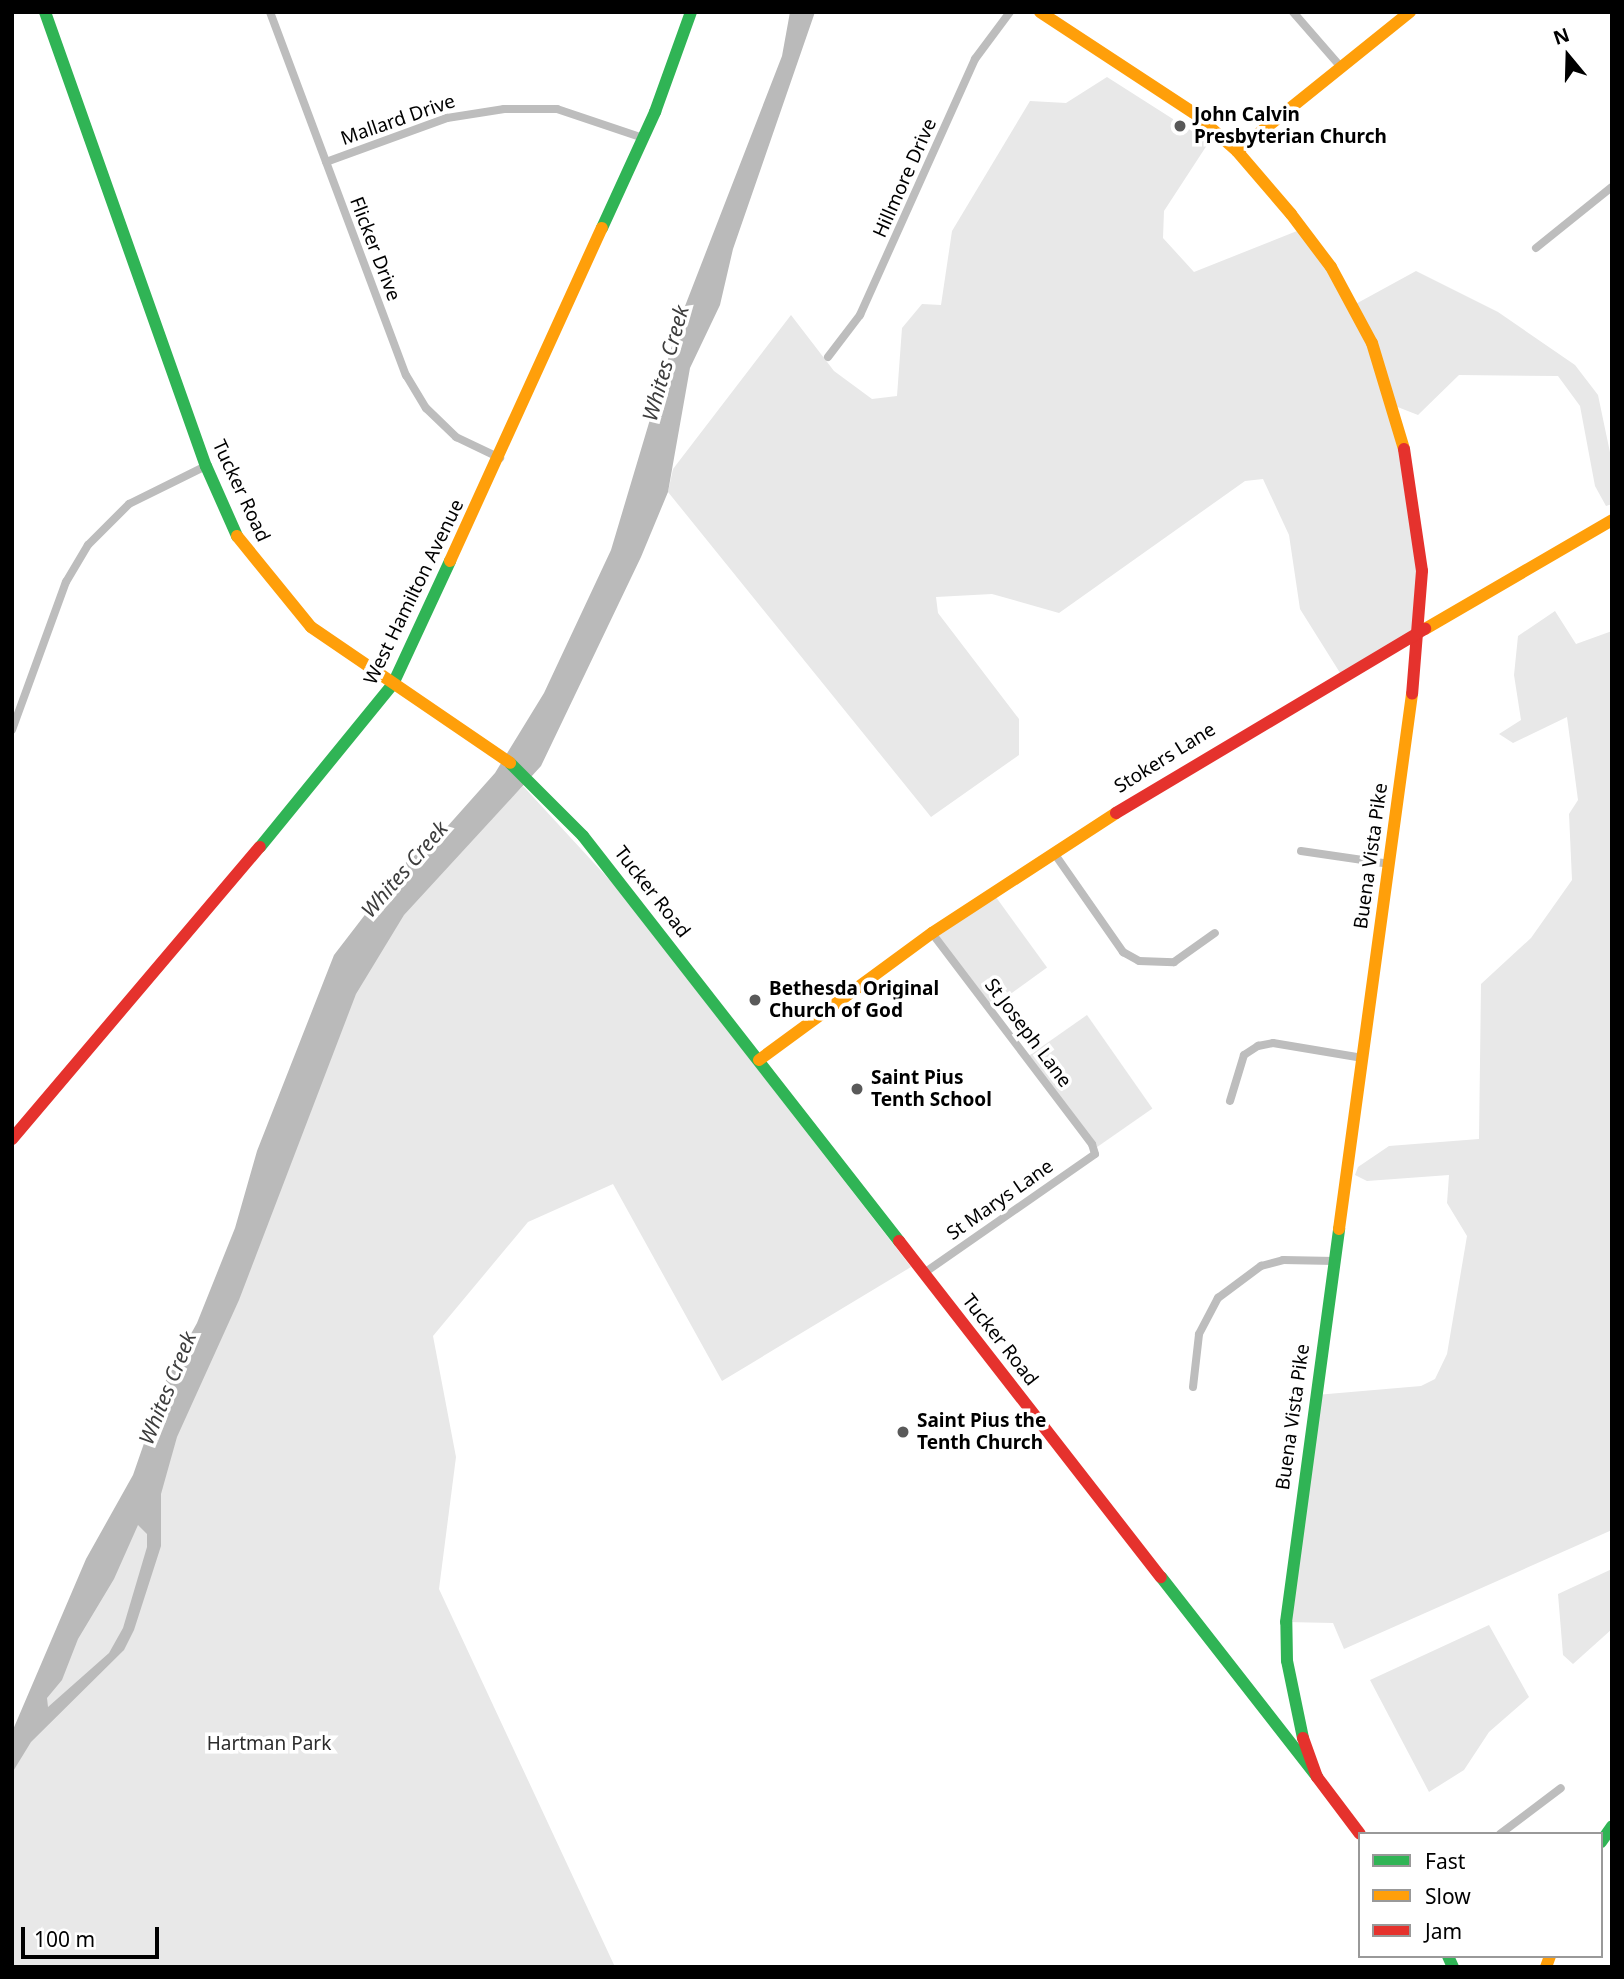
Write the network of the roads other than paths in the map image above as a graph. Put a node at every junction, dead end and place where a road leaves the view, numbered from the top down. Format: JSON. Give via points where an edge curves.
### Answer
{"nodes":[{"id":1,"x":45,"y":12,"type":"edge"},
{"id":2,"x":270,"y":12,"type":"edge"},
{"id":3,"x":691,"y":12,"type":"edge"},
{"id":4,"x":1010,"y":12,"type":"edge"},
{"id":5,"x":1040,"y":12,"type":"edge"},
{"id":6,"x":1293,"y":12,"type":"edge"},
{"id":7,"x":1410,"y":12,"type":"edge"},
{"id":8,"x":1341,"y":67,"type":"junction"},
{"id":9,"x":643,"y":138,"type":"junction"},
{"id":10,"x":1237,"y":151,"type":"junction"},
{"id":11,"x":326,"y":162,"type":"junction"},
{"id":12,"x":1612,"y":187,"type":"edge"},
{"id":13,"x":1536,"y":248,"type":"dead end"},
{"id":14,"x":828,"y":356,"type":"dead end"},
{"id":15,"x":500,"y":458,"type":"junction"},
{"id":16,"x":206,"y":466,"type":"junction"},
{"id":17,"x":1612,"y":520,"type":"edge"},
{"id":18,"x":1420,"y":634,"type":"junction"},
{"id":19,"x":393,"y":684,"type":"junction"},
{"id":20,"x":12,"y":730,"type":"edge"},
{"id":21,"x":1301,"y":850,"type":"dead end"},
{"id":22,"x":1054,"y":853,"type":"junction"},
{"id":23,"x":1390,"y":864,"type":"junction"},
{"id":24,"x":932,"y":933,"type":"junction"},
{"id":25,"x":1215,"y":933,"type":"dead end"},
{"id":26,"x":1363,"y":1058,"type":"junction"},
{"id":27,"x":759,"y":1060,"type":"junction"},
{"id":28,"x":1230,"y":1101,"type":"dead end"},
{"id":29,"x":12,"y":1139,"type":"edge"},
{"id":30,"x":1095,"y":1154,"type":"joint"},
{"id":31,"x":1335,"y":1261,"type":"junction"},
{"id":32,"x":924,"y":1273,"type":"junction"},
{"id":33,"x":1193,"y":1387,"type":"dead end"},
{"id":34,"x":1317,"y":1777,"type":"junction"},
{"id":35,"x":1561,"y":1788,"type":"dead end"},
{"id":36,"x":1358,"y":1832,"type":"edge"},
{"id":37,"x":1503,"y":1832,"type":"edge"}],
"edges":[{"from":1,"to":16,"type":"street","name":"Tucker Road"},
{"from":2,"to":11,"type":"street","name":"Flicker Drive"},
{"from":3,"to":9,"type":"street","name":"West Hamilton Avenue"},
{"from":4,"to":14,"type":"street","name":"Hillmore Drive","via":[[975,59],[860,315]]},
{"from":5,"to":10,"type":"street","name":"Buena Vista Pike","via":[[1195,114]]},
{"from":6,"to":8,"type":"street"},
{"from":7,"to":8,"type":"street"},
{"from":8,"to":10,"type":"street"},
{"from":9,"to":11,"type":"street","name":"Mallard Drive","via":[[557,109],[504,109],[447,118]]},
{"from":9,"to":15,"type":"street","name":"West Hamilton Avenue"},
{"from":10,"to":18,"type":"street","name":"Buena Vista Pike","via":[[1331,267],[1372,343],[1411,471],[1422,571]]},
{"from":11,"to":15,"type":"street","name":"Flicker Drive","via":[[406,375],[426,408],[456,437]]},
{"from":12,"to":13,"type":"street"},
{"from":15,"to":19,"type":"street","name":"West Hamilton Avenue"},
{"from":16,"to":19,"type":"street","name":"Tucker Road","via":[[241,545],[269,581],[312,627]]},
{"from":16,"to":20,"type":"street","via":[[129,504],[88,545],[65,582]]},
{"from":17,"to":18,"type":"street","name":"Stokers Lane"},
{"from":18,"to":22,"type":"street","name":"Stokers Lane","via":[[1240,733]]},
{"from":18,"to":23,"type":"street","name":"Buena Vista Pike"},
{"from":19,"to":27,"type":"street","name":"Tucker Road","via":[[492,747],[538,786],[583,836]]},
{"from":19,"to":29,"type":"street","name":"West Hamilton Avenue","via":[[335,760]]},
{"from":21,"to":23,"type":"street"},
{"from":22,"to":24,"type":"street","name":"Stokers Lane"},
{"from":22,"to":25,"type":"street","via":[[1124,952],[1139,961],[1174,962]]},
{"from":23,"to":26,"type":"street","name":"Buena Vista Pike"},
{"from":24,"to":27,"type":"street","name":"Stokers Lane"},
{"from":24,"to":30,"type":"street","name":"St Joseph Lane","via":[[1092,1144]]},
{"from":26,"to":28,"type":"street","via":[[1273,1043],[1258,1046],[1240,1063]]},
{"from":26,"to":31,"type":"street","name":"Buena Vista Pike"},
{"from":27,"to":32,"type":"street","name":"Tucker Road"},
{"from":30,"to":32,"type":"street","name":"St Marys Lane"},
{"from":31,"to":33,"type":"street","via":[[1283,1260],[1261,1266],[1217,1298],[1199,1334]]},
{"from":31,"to":34,"type":"street","name":"Buena Vista Pike","via":[[1286,1622],[1292,1696]]},
{"from":32,"to":34,"type":"street","name":"Tucker Road"},
{"from":34,"to":36,"type":"street","name":"Buena Vista Pike"},
{"from":35,"to":37,"type":"street"}]}
